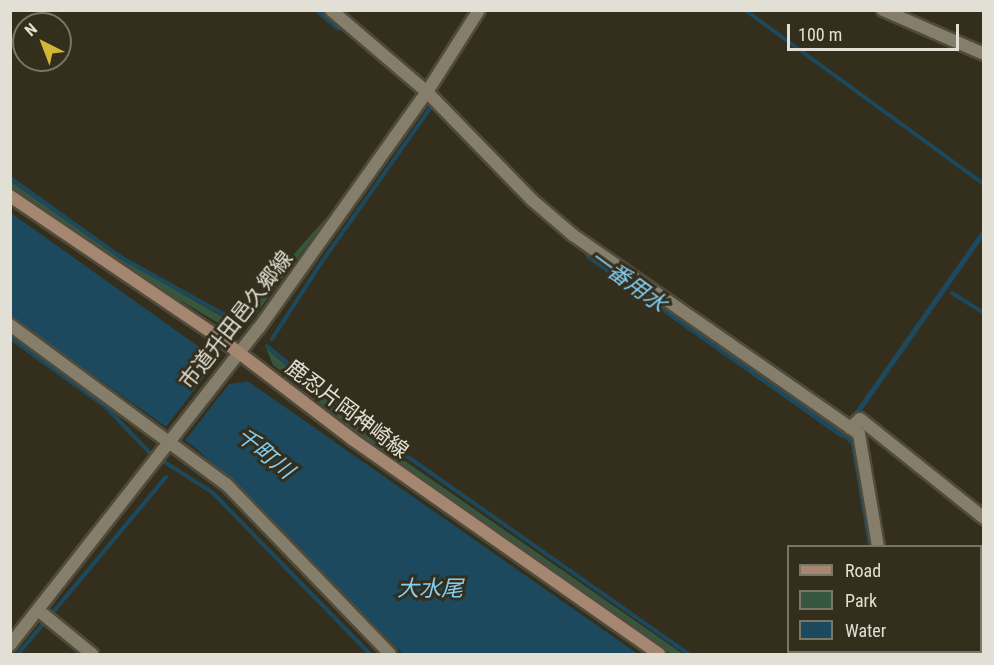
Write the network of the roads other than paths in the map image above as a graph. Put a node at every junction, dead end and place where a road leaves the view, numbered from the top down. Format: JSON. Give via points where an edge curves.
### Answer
{"nodes":[{"id":1,"x":331,"y":10,"type":"edge"},
{"id":2,"x":479,"y":10,"type":"edge"},
{"id":3,"x":883,"y":10,"type":"edge"},
{"id":4,"x":984,"y":54,"type":"edge"},
{"id":5,"x":427,"y":92,"type":"junction"},
{"id":6,"x":10,"y":196,"type":"edge"},
{"id":7,"x":10,"y":325,"type":"edge"},
{"id":8,"x":238,"y":352,"type":"junction"},
{"id":9,"x":848,"y":426,"type":"junction"},
{"id":10,"x":168,"y":443,"type":"junction"},
{"id":11,"x":984,"y":518,"type":"edge"},
{"id":12,"x":878,"y":545,"type":"edge"},
{"id":13,"x":45,"y":616,"type":"junction"},
{"id":14,"x":10,"y":645,"type":"edge"},
{"id":15,"x":92,"y":654,"type":"edge"},
{"id":16,"x":390,"y":654,"type":"edge"},
{"id":17,"x":659,"y":654,"type":"edge"}],
"edges":[{"from":1,"to":5,"type":"street"},
{"from":2,"to":5,"type":"street","name":"市道升田邑久郷線"},
{"from":3,"to":4,"type":"street"},
{"from":5,"to":8,"type":"street","name":"市道升田邑久郷線"},
{"from":5,"to":9,"type":"street","via":[[532,200],[573,235]]},
{"from":6,"to":8,"type":"main road","name":"鹿忍片岡神崎線"},
{"from":7,"to":10,"type":"street"},
{"from":8,"to":10,"type":"street","name":"市道升田邑久郷線"},
{"from":8,"to":17,"type":"main road","name":"鹿忍片岡神崎線","via":[[352,439]]},
{"from":9,"to":11,"type":"street","via":[[860,419]]},
{"from":9,"to":12,"type":"street","via":[[859,434]]},
{"from":10,"to":13,"type":"street","name":"市道升田邑久郷線"},
{"from":10,"to":16,"type":"street","via":[[226,484]]},
{"from":13,"to":14,"type":"street","name":"市道升田邑久郷線"},
{"from":13,"to":15,"type":"street"}]}
